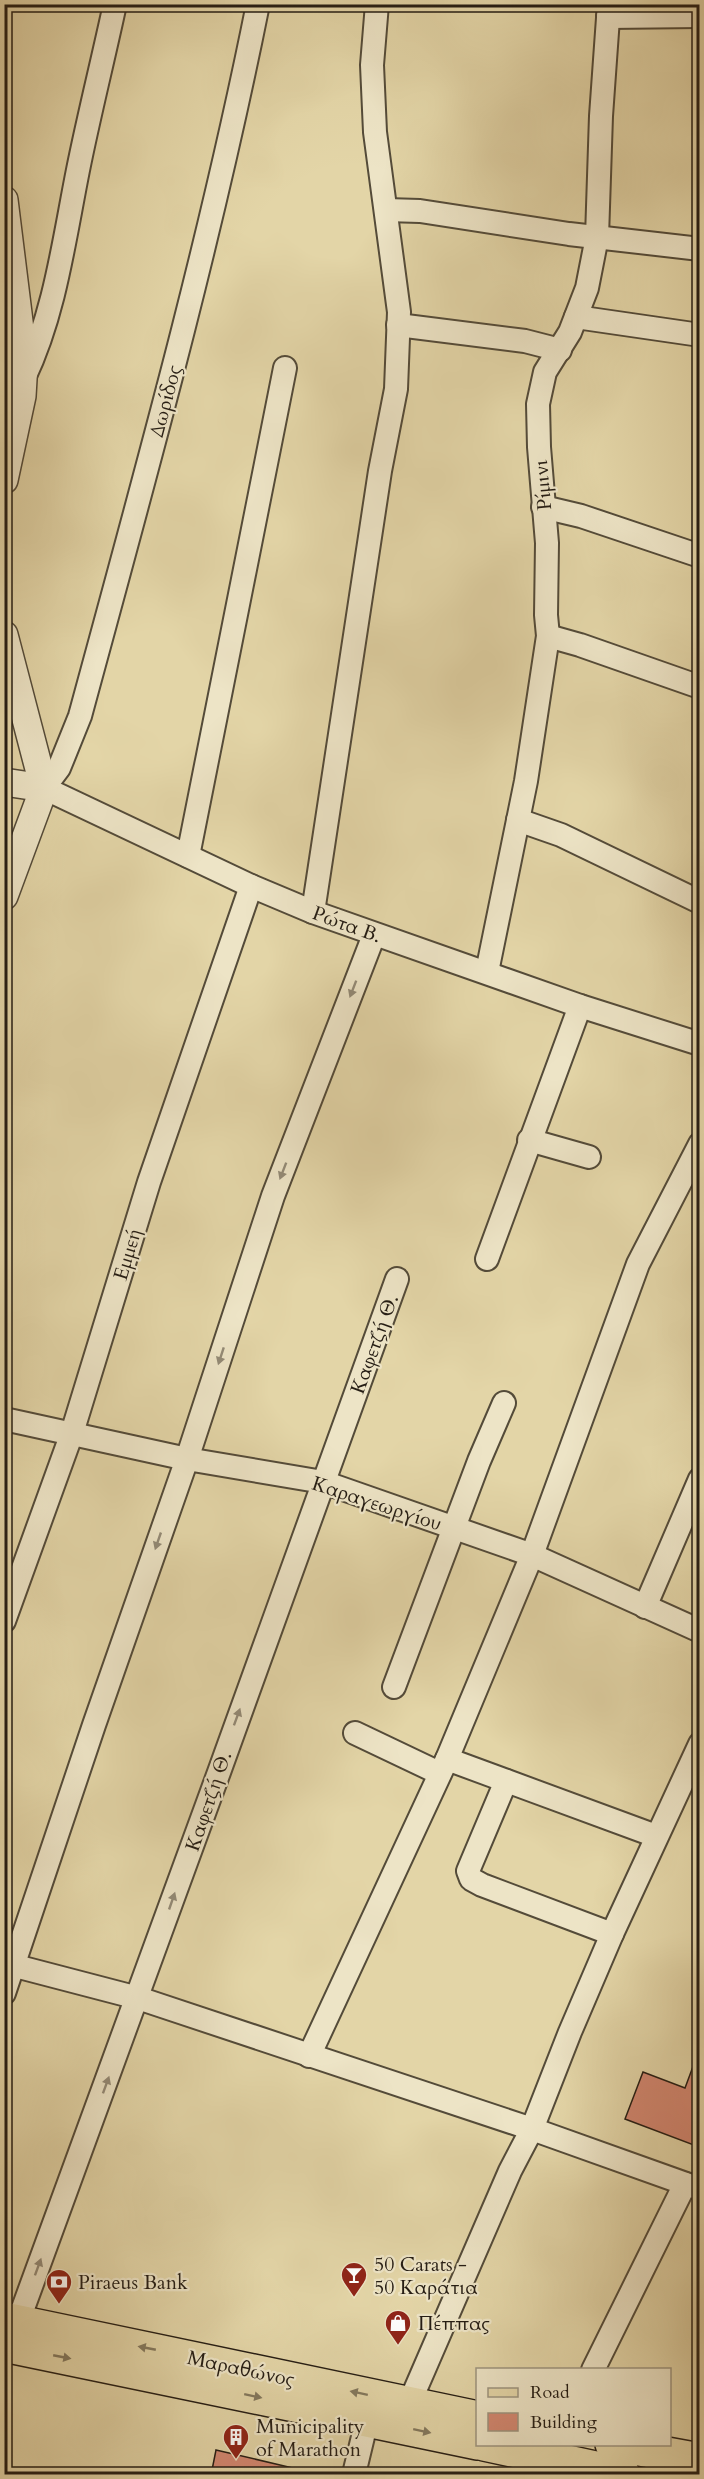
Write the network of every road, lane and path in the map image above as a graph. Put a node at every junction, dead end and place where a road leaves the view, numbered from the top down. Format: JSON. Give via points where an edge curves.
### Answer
{"nodes":[{"id":1,"x":115,"y":4,"type":"edge"},
{"id":2,"x":258,"y":4,"type":"edge"},
{"id":3,"x":377,"y":4,"type":"edge"},
{"id":4,"x":609,"y":11,"type":"edge"},
{"id":5,"x":699,"y":16,"type":"edge"},
{"id":6,"x":4,"y":200,"type":"edge"},
{"id":7,"x":386,"y":210,"type":"junction"},
{"id":8,"x":7,"y":233,"type":"edge"},
{"id":9,"x":597,"y":237,"type":"junction"},
{"id":10,"x":699,"y":249,"type":"edge"},
{"id":11,"x":576,"y":316,"type":"junction"},
{"id":12,"x":398,"y":325,"type":"junction"},
{"id":13,"x":699,"y":335,"type":"edge"},
{"id":14,"x":560,"y":350,"type":"junction"},
{"id":15,"x":285,"y":368,"type":"dead end"},
{"id":16,"x":22,"y":381,"type":"junction"},
{"id":17,"x":4,"y":480,"type":"edge"},
{"id":18,"x":543,"y":507,"type":"junction"},
{"id":19,"x":699,"y":556,"type":"edge"},
{"id":20,"x":4,"y":635,"type":"edge"},
{"id":21,"x":548,"y":636,"type":"junction"},
{"id":22,"x":699,"y":687,"type":"edge"},
{"id":23,"x":4,"y":782,"type":"edge"},
{"id":24,"x":44,"y":788,"type":"junction"},
{"id":25,"x":518,"y":820,"type":"junction"},
{"id":26,"x":188,"y":856,"type":"junction"},
{"id":27,"x":251,"y":886,"type":"junction"},
{"id":28,"x":4,"y":896,"type":"edge"},
{"id":29,"x":699,"y":902,"type":"edge"},
{"id":30,"x":313,"y":912,"type":"junction"},
{"id":31,"x":374,"y":935,"type":"junction"},
{"id":32,"x":487,"y":972,"type":"junction"},
{"id":33,"x":580,"y":1006,"type":"junction"},
{"id":34,"x":699,"y":1044,"type":"edge"},
{"id":35,"x":529,"y":1140,"type":"junction"},
{"id":36,"x":699,"y":1143,"type":"edge"},
{"id":37,"x":589,"y":1157,"type":"dead end"},
{"id":38,"x":487,"y":1259,"type":"dead end"},
{"id":39,"x":397,"y":1279,"type":"dead end"},
{"id":40,"x":504,"y":1403,"type":"dead end"},
{"id":41,"x":4,"y":1419,"type":"edge"},
{"id":42,"x":72,"y":1433,"type":"junction"},
{"id":43,"x":187,"y":1459,"type":"junction"},
{"id":44,"x":699,"y":1479,"type":"edge"},
{"id":45,"x":323,"y":1482,"type":"junction"},
{"id":46,"x":454,"y":1528,"type":"junction"},
{"id":47,"x":532,"y":1555,"type":"junction"},
{"id":48,"x":645,"y":1607,"type":"junction"},
{"id":49,"x":4,"y":1621,"type":"edge"},
{"id":50,"x":699,"y":1631,"type":"edge"},
{"id":51,"x":394,"y":1687,"type":"dead end"},
{"id":52,"x":356,"y":1733,"type":"dead end"},
{"id":53,"x":699,"y":1744,"type":"edge"},
{"id":54,"x":443,"y":1766,"type":"junction"},
{"id":55,"x":506,"y":1781,"type":"junction"},
{"id":56,"x":656,"y":1836,"type":"junction"},
{"id":57,"x":612,"y":1934,"type":"junction"},
{"id":58,"x":9,"y":1964,"type":"edge"},
{"id":59,"x":4,"y":1993,"type":"edge"},
{"id":60,"x":138,"y":1998,"type":"junction"},
{"id":61,"x":309,"y":2056,"type":"junction"},
{"id":62,"x":532,"y":2129,"type":"junction"},
{"id":63,"x":692,"y":2187,"type":"edge"},
{"id":64,"x":9,"y":2329,"type":"edge"},
{"id":65,"x":594,"y":2368,"type":"edge"},
{"id":66,"x":409,"y":2404,"type":"junction"},
{"id":67,"x":476,"y":2418,"type":"edge"},
{"id":68,"x":367,"y":2420,"type":"junction"},
{"id":69,"x":476,"y":2443,"type":"edge"},
{"id":70,"x":489,"y":2446,"type":"edge"},
{"id":71,"x":618,"y":2446,"type":"edge"},
{"id":72,"x":699,"y":2460,"type":"edge"},
{"id":73,"x":354,"y":2475,"type":"edge"},
{"id":74,"x":623,"y":2475,"type":"edge"}],
"edges":[{"from":1,"to":16,"type":"street","via":[[53,297],[37,351]]},
{"from":2,"to":24,"type":"street","name":"Δωρίδος","via":[[203,256],[86,693],[70,743]]},
{"from":3,"to":7,"type":"street","via":[[372,65],[375,132]]},
{"from":4,"to":5,"type":"street"},
{"from":4,"to":9,"type":"street","name":"Ρίμινι"},
{"from":6,"to":8,"type":"street"},
{"from":7,"to":9,"type":"street","via":[[420,211]]},
{"from":7,"to":12,"type":"street"},
{"from":8,"to":16,"type":"street","via":[[22,341]]},
{"from":9,"to":10,"type":"street"},
{"from":9,"to":11,"type":"street","name":"Ρίμινι","via":[[587,288]]},
{"from":11,"to":13,"type":"street"},
{"from":11,"to":14,"type":"street","name":"Ρίμινι"},
{"from":12,"to":14,"type":"street","via":[[525,341]]},
{"from":12,"to":30,"type":"street","via":[[396,389]]},
{"from":14,"to":18,"type":"street","name":"Ρίμινι","via":[[545,372],[538,404]]},
{"from":15,"to":26,"type":"street"},
{"from":16,"to":17,"type":"street"},
{"from":18,"to":19,"type":"street"},
{"from":18,"to":21,"type":"street","name":"Ρίμινι"},
{"from":20,"to":24,"type":"street"},
{"from":21,"to":22,"type":"street"},
{"from":21,"to":25,"type":"street","name":"Ρίμινι"},
{"from":23,"to":24,"type":"street","name":"Ρώτα Β."},
{"from":24,"to":26,"type":"street","name":"Ρώτα Β."},
{"from":24,"to":28,"type":"street"},
{"from":25,"to":29,"type":"street","via":[[561,835]]},
{"from":25,"to":32,"type":"street","name":"Ρίμινι"},
{"from":26,"to":27,"type":"street","name":"Ρώτα Β."},
{"from":27,"to":30,"type":"street","name":"Ρώτα Β."},
{"from":27,"to":42,"type":"street","name":"Εμμεή","via":[[149,1182]]},
{"from":30,"to":31,"type":"street","name":"Ρώτα Β."},
{"from":31,"to":32,"type":"street","name":"Ρώτα Β."},
{"from":31,"to":43,"type":"street","one_way":true,"via":[[273,1196]]},
{"from":32,"to":33,"type":"street","name":"Ρώτα Β."},
{"from":33,"to":34,"type":"street","name":"Ρώτα Β."},
{"from":33,"to":35,"type":"street"},
{"from":35,"to":37,"type":"street"},
{"from":35,"to":38,"type":"street"},
{"from":36,"to":47,"type":"street","via":[[638,1264]]},
{"from":39,"to":45,"type":"street","name":"Καφετζή Θ."},
{"from":40,"to":46,"type":"street"},
{"from":41,"to":42,"type":"street","name":"Καραγεωργίου"},
{"from":42,"to":43,"type":"street","name":"Καραγεωργίου"},
{"from":42,"to":49,"type":"street","name":"Εμμεή"},
{"from":43,"to":45,"type":"street","name":"Καραγεωργίου"},
{"from":43,"to":58,"type":"street","one_way":true},
{"from":44,"to":48,"type":"street"},
{"from":45,"to":46,"type":"street","name":"Καραγεωργίου"},
{"from":60,"to":45,"type":"street","name":"Καφετζή Θ.","one_way":true},
{"from":46,"to":47,"type":"street","name":"Καραγεωργίου"},
{"from":46,"to":51,"type":"street"},
{"from":47,"to":48,"type":"street","name":"Καραγεωργίου"},
{"from":47,"to":54,"type":"street"},
{"from":48,"to":50,"type":"street","name":"Καραγεωργίου"},
{"from":52,"to":54,"type":"street"},
{"from":53,"to":56,"type":"street"},
{"from":54,"to":55,"type":"street"},
{"from":54,"to":61,"type":"street"},
{"from":55,"to":56,"type":"street"},
{"from":55,"to":57,"type":"street","via":[[468,1871],[471,1879]]},
{"from":56,"to":57,"type":"street"},
{"from":57,"to":62,"type":"street"},
{"from":58,"to":59,"type":"street"},
{"from":58,"to":60,"type":"street"},
{"from":60,"to":61,"type":"street"},
{"from":64,"to":60,"type":"street","name":"Καφετζή Θ.","one_way":true},
{"from":61,"to":62,"type":"street"},
{"from":62,"to":63,"type":"street"},
{"from":62,"to":66,"type":"street"},
{"from":63,"to":65,"type":"street"},
{"from":66,"to":64,"type":"main road","name":"Μαραθώνος","one_way":true,"via":[[222,2363]]},
{"from":64,"to":68,"type":"main road","name":"Μαραθώνος","one_way":true},
{"from":66,"to":67,"type":"main road","name":"Μαραθώνος"},
{"from":68,"to":69,"type":"main road","name":"Μαραθώνος","one_way":true},
{"from":68,"to":73,"type":"street"},
{"from":70,"to":74,"type":"main road"},
{"from":71,"to":72,"type":"main road"}]}
